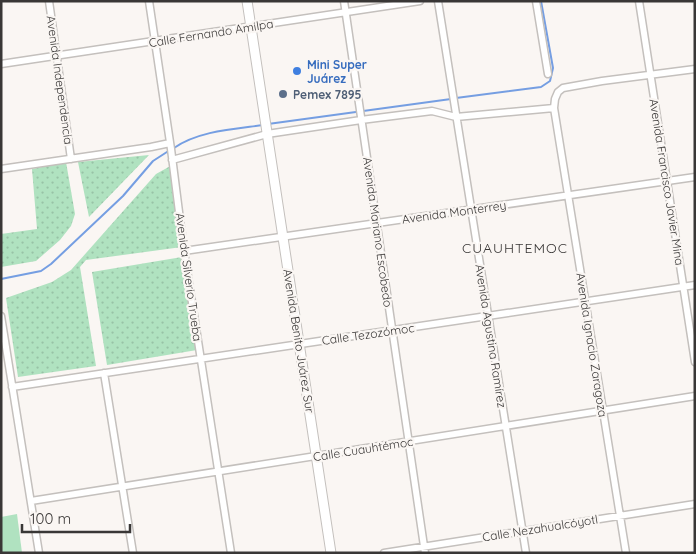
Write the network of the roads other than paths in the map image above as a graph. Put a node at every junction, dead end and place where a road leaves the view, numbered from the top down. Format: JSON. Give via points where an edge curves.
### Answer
{"nodes":[{"id":1,"x":49,"y":1,"type":"edge"},
{"id":2,"x":149,"y":1,"type":"edge"},
{"id":3,"x":247,"y":1,"type":"edge"},
{"id":4,"x":344,"y":1,"type":"edge"},
{"id":5,"x":420,"y":1,"type":"edge"},
{"id":6,"x":438,"y":1,"type":"edge"},
{"id":7,"x":536,"y":1,"type":"edge"},
{"id":8,"x":639,"y":1,"type":"edge"},
{"id":9,"x":346,"y":13,"type":"junction"},
{"id":10,"x":250,"y":27,"type":"junction"},
{"id":11,"x":154,"y":41,"type":"junction"},
{"id":12,"x":56,"y":56,"type":"junction"},
{"id":13,"x":1,"y":64,"type":"edge"},
{"id":14,"x":695,"y":69,"type":"edge"},
{"id":15,"x":548,"y":74,"type":"dead end"},
{"id":16,"x":650,"y":75,"type":"junction"},
{"id":17,"x":554,"y":108,"type":"junction"},
{"id":18,"x":456,"y":114,"type":"junction"},
{"id":19,"x":361,"y":120,"type":"junction"},
{"id":20,"x":267,"y":132,"type":"junction"},
{"id":21,"x":170,"y":143,"type":"junction"},
{"id":22,"x":71,"y":159,"type":"junction"},
{"id":23,"x":172,"y":160,"type":"junction"},
{"id":24,"x":1,"y":169,"type":"edge"},
{"id":25,"x":695,"y":177,"type":"edge"},
{"id":26,"x":667,"y":182,"type":"junction"},
{"id":27,"x":568,"y":196,"type":"junction"},
{"id":28,"x":471,"y":210,"type":"junction"},
{"id":29,"x":376,"y":223,"type":"junction"},
{"id":30,"x":283,"y":236,"type":"junction"},
{"id":31,"x":184,"y":251,"type":"junction"},
{"id":32,"x":695,"y":285,"type":"edge"},
{"id":33,"x":683,"y":287,"type":"junction"},
{"id":34,"x":585,"y":301,"type":"junction"},
{"id":35,"x":1,"y":316,"type":"edge"},
{"id":36,"x":488,"y":316,"type":"junction"},
{"id":37,"x":392,"y":330,"type":"junction"},
{"id":38,"x":299,"y":344,"type":"junction"},
{"id":39,"x":201,"y":359,"type":"junction"},
{"id":40,"x":695,"y":362,"type":"edge"},
{"id":41,"x":104,"y":373,"type":"junction"},
{"id":42,"x":12,"y":387,"type":"junction"},
{"id":43,"x":695,"y":396,"type":"edge"},
{"id":44,"x":603,"y":411,"type":"junction"},
{"id":45,"x":506,"y":427,"type":"junction"},
{"id":46,"x":408,"y":442,"type":"junction"},
{"id":47,"x":316,"y":457,"type":"junction"},
{"id":48,"x":218,"y":472,"type":"junction"},
{"id":49,"x":122,"y":487,"type":"junction"},
{"id":50,"x":31,"y":501,"type":"junction"},
{"id":51,"x":695,"y":504,"type":"edge"},
{"id":52,"x":620,"y":516,"type":"junction"},
{"id":53,"x":522,"y":531,"type":"junction"},
{"id":54,"x":424,"y":550,"type":"edge"},
{"id":55,"x":39,"y":553,"type":"edge"},
{"id":56,"x":132,"y":553,"type":"edge"},
{"id":57,"x":231,"y":553,"type":"edge"},
{"id":58,"x":331,"y":553,"type":"edge"},
{"id":59,"x":384,"y":553,"type":"edge"},
{"id":60,"x":526,"y":553,"type":"edge"},
{"id":61,"x":626,"y":553,"type":"edge"}],
"edges":[{"from":1,"to":12,"type":"street","name":"Avenida Independencia"},
{"from":2,"to":11,"type":"street","name":"Avenida Silverio Trueba"},
{"from":3,"to":10,"type":"street","name":"Avenida Benito Juárez Sur"},
{"from":4,"to":9,"type":"street","name":"Avenida Mariano Escobedo"},
{"from":5,"to":9,"type":"street","name":"Calle Fernando Amilpa"},
{"from":6,"to":18,"type":"street","name":"Avenida Agustina Ramírez"},
{"from":7,"to":15,"type":"street"},
{"from":8,"to":16,"type":"street","name":"Avenida Francisco Javier Mina"},
{"from":9,"to":10,"type":"street","name":"Calle Fernando Amilpa"},
{"from":9,"to":19,"type":"street","name":"Avenida Mariano Escobedo"},
{"from":10,"to":11,"type":"street","name":"Calle Fernando Amilpa"},
{"from":10,"to":20,"type":"street","name":"Avenida Benito Juárez Sur"},
{"from":11,"to":12,"type":"street","name":"Calle Fernando Amilpa"},
{"from":11,"to":21,"type":"street","name":"Avenida Silverio Trueba"},
{"from":12,"to":13,"type":"street","name":"Calle Fernando Amilpa"},
{"from":12,"to":22,"type":"street","name":"Avenida Independencia"},
{"from":14,"to":16,"type":"street"},
{"from":16,"to":17,"type":"street","via":[[563,88],[558,92]]},
{"from":16,"to":26,"type":"street","name":"Avenida Francisco Javier Mina"},
{"from":17,"to":18,"type":"street"},
{"from":17,"to":27,"type":"street","name":"Avenida Ignacio Zaragoza"},
{"from":18,"to":19,"type":"street","via":[[432,112]]},
{"from":18,"to":28,"type":"street","name":"Avenida Agustina Ramírez"},
{"from":19,"to":20,"type":"street"},
{"from":19,"to":29,"type":"street","name":"Avenida Mariano Escobedo"},
{"from":20,"to":23,"type":"street"},
{"from":20,"to":30,"type":"street","name":"Avenida Benito Juárez Sur"},
{"from":21,"to":22,"type":"street"},
{"from":21,"to":23,"type":"street","name":"Avenida Silverio Trueba"},
{"from":22,"to":24,"type":"street"},
{"from":23,"to":31,"type":"street","name":"Avenida Silverio Trueba"},
{"from":25,"to":26,"type":"street","name":"Avenida Monterrey"},
{"from":26,"to":27,"type":"street","name":"Avenida Monterrey"},
{"from":26,"to":33,"type":"street","name":"Avenida Francisco Javier Mina"},
{"from":27,"to":28,"type":"street","name":"Avenida Monterrey"},
{"from":27,"to":34,"type":"street","name":"Avenida Ignacio Zaragoza"},
{"from":28,"to":29,"type":"street","name":"Avenida Monterrey"},
{"from":28,"to":36,"type":"street","name":"Avenida Agustina Ramírez"},
{"from":29,"to":30,"type":"street","name":"Avenida Monterrey"},
{"from":29,"to":37,"type":"street","name":"Avenida Mariano Escobedo"},
{"from":30,"to":31,"type":"street","name":"Avenida Monterrey"},
{"from":30,"to":38,"type":"street","name":"Avenida Benito Juárez Sur"},
{"from":31,"to":39,"type":"street","name":"Avenida Silverio Trueba"},
{"from":32,"to":33,"type":"street","name":"Calle Tezozómoc"},
{"from":33,"to":34,"type":"street","name":"Calle Tezozómoc"},
{"from":33,"to":40,"type":"street","name":"Avenida Francisco Javier Mina"},
{"from":34,"to":36,"type":"street","name":"Calle Tezozómoc"},
{"from":34,"to":44,"type":"street","name":"Avenida Ignacio Zaragoza"},
{"from":35,"to":42,"type":"street"},
{"from":36,"to":37,"type":"street","name":"Calle Tezozómoc"},
{"from":36,"to":45,"type":"street","name":"Avenida Agustina Ramírez"},
{"from":37,"to":38,"type":"street","name":"Calle Tezozómoc"},
{"from":37,"to":46,"type":"street","name":"Avenida Mariano Escobedo"},
{"from":38,"to":39,"type":"street","name":"Calle Tezozómoc"},
{"from":38,"to":47,"type":"street","name":"Avenida Benito Juárez Sur"},
{"from":39,"to":41,"type":"street","name":"Calle Tezozómoc"},
{"from":39,"to":48,"type":"street","name":"Avenida Silverio Trueba"},
{"from":41,"to":42,"type":"street","name":"Calle Tezozómoc"},
{"from":41,"to":49,"type":"street"},
{"from":42,"to":50,"type":"street"},
{"from":43,"to":44,"type":"street","name":"Calle Cuauhtémoc"},
{"from":44,"to":45,"type":"street","name":"Calle Cuauhtémoc"},
{"from":44,"to":52,"type":"street","name":"Avenida Ignacio Zaragoza"},
{"from":45,"to":46,"type":"street","name":"Calle Cuauhtémoc"},
{"from":45,"to":53,"type":"street","name":"Avenida Agustina Ramírez"},
{"from":46,"to":47,"type":"street","name":"Calle Cuauhtémoc"},
{"from":46,"to":54,"type":"street","name":"Avenida Mariano Escobedo"},
{"from":47,"to":48,"type":"street","name":"Calle Cuauhtémoc"},
{"from":47,"to":58,"type":"street","name":"Avenida Benito Juárez Sur"},
{"from":48,"to":49,"type":"street","name":"Calle Cuauhtémoc"},
{"from":48,"to":57,"type":"street","name":"Avenida Silverio Trueba"},
{"from":49,"to":50,"type":"street","name":"Calle Cuauhtémoc"},
{"from":49,"to":56,"type":"street"},
{"from":50,"to":55,"type":"street"},
{"from":51,"to":52,"type":"street","name":"Calle Nezahualcóyotl"},
{"from":52,"to":53,"type":"street","name":"Calle Nezahualcóyotl"},
{"from":52,"to":61,"type":"street","name":"Avenida Ignacio Zaragoza"},
{"from":53,"to":54,"type":"street","name":"Calle Nezahualcóyotl"},
{"from":53,"to":60,"type":"street","name":"Avenida Agustina Ramírez"},
{"from":54,"to":59,"type":"street","name":"Calle Nezahualcóyotl"}]}
